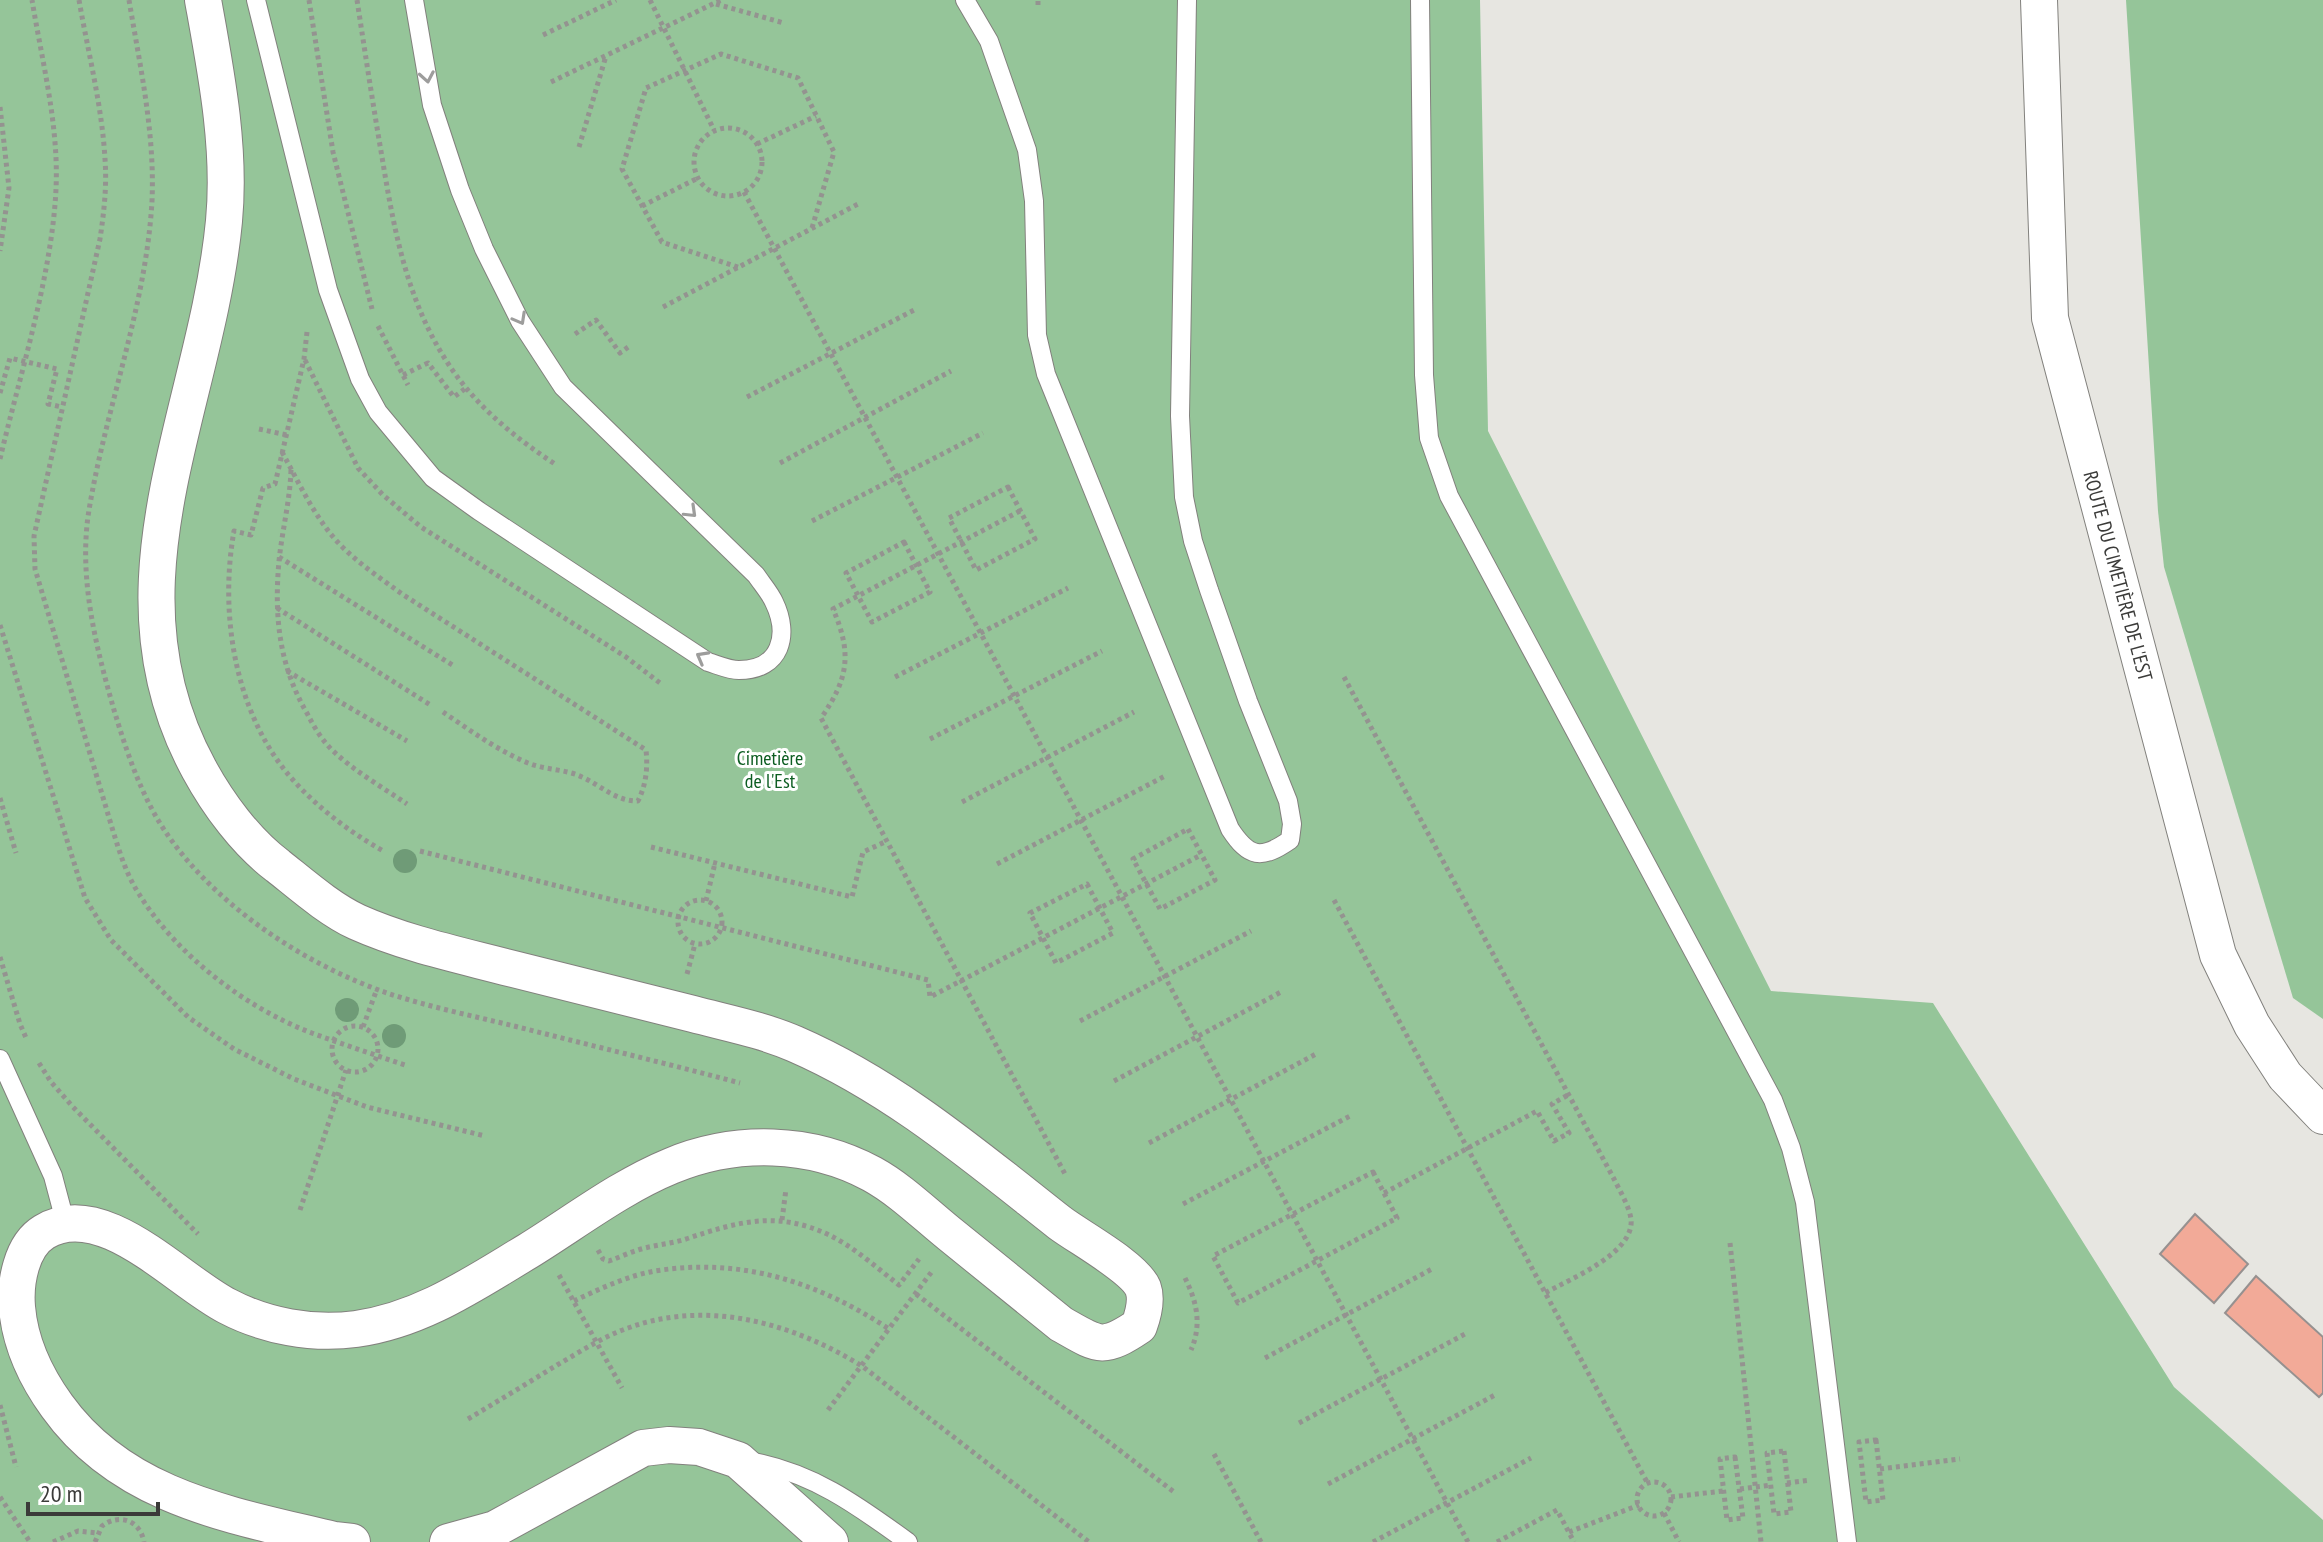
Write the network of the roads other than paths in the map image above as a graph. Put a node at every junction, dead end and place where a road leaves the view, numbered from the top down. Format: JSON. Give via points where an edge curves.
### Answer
{"nodes":[{"id":1,"x":203,"y":0,"type":"edge"},
{"id":2,"x":256,"y":0,"type":"edge"},
{"id":3,"x":414,"y":0,"type":"edge"},
{"id":4,"x":965,"y":0,"type":"edge"},
{"id":5,"x":1187,"y":0,"type":"edge"},
{"id":6,"x":1420,"y":0,"type":"edge"},
{"id":7,"x":2039,"y":0,"type":"edge"},
{"id":8,"x":0,"y":1059,"type":"edge"},
{"id":9,"x":2323,"y":1116,"type":"edge"},
{"id":10,"x":66,"y":1225,"type":"junction"},
{"id":11,"x":738,"y":1460,"type":"junction"},
{"id":12,"x":352,"y":1542,"type":"edge"},
{"id":13,"x":448,"y":1542,"type":"edge"},
{"id":14,"x":830,"y":1542,"type":"edge"},
{"id":15,"x":908,"y":1542,"type":"edge"},
{"id":16,"x":1847,"y":1542,"type":"edge"}],
"edges":[{"from":1,"to":10,"type":"street","via":[[225,141],[224,221],[210,309],[162,517],[155,611],[157,644],[176,720],[207,785],[271,861],[353,920],[444,952],[763,1033],[875,1086],[1130,1270],[1144,1290],[1144,1311],[1139,1326],[1111,1343],[1090,1340],[940,1245],[875,1175],[822,1154],[761,1146],[672,1165],[443,1302],[395,1322],[351,1330],[261,1322],[225,1305],[108,1229]]},
{"from":3,"to":2,"type":"lane","one_way":true,"via":[[432,105],[455,176],[520,321],[563,387],[756,575],[774,601],[784,631],[776,655],[761,667],[738,670],[708,662],[433,478],[387,424],[360,379],[328,290]]},
{"from":4,"to":5,"type":"lane","via":[[989,41],[1027,150],[1034,201],[1037,335],[1046,374],[1230,829],[1242,848],[1257,853],[1274,851],[1290,840],[1288,801],[1209,590],[1184,497],[1180,416]]},
{"from":6,"to":16,"type":"lane","via":[[1429,438],[1449,496],[1778,1112],[1805,1202]]},
{"from":7,"to":9,"type":"street","name":"ROUTE DU CIMETIÈRE DE L'EST","via":[[2050,318],[2218,955],[2252,1025],[2285,1076]]},
{"from":8,"to":10,"type":"lane","via":[[53,1176]]},
{"from":10,"to":12,"type":"street","via":[[45,1231],[32,1243],[16,1298],[18,1323],[42,1385],[72,1426],[108,1460],[197,1505]]},
{"from":11,"to":13,"type":"street","via":[[699,1447],[643,1448],[495,1529]]},
{"from":11,"to":14,"type":"street"},
{"from":11,"to":15,"type":"lane","via":[[778,1466],[817,1482]]}]}
